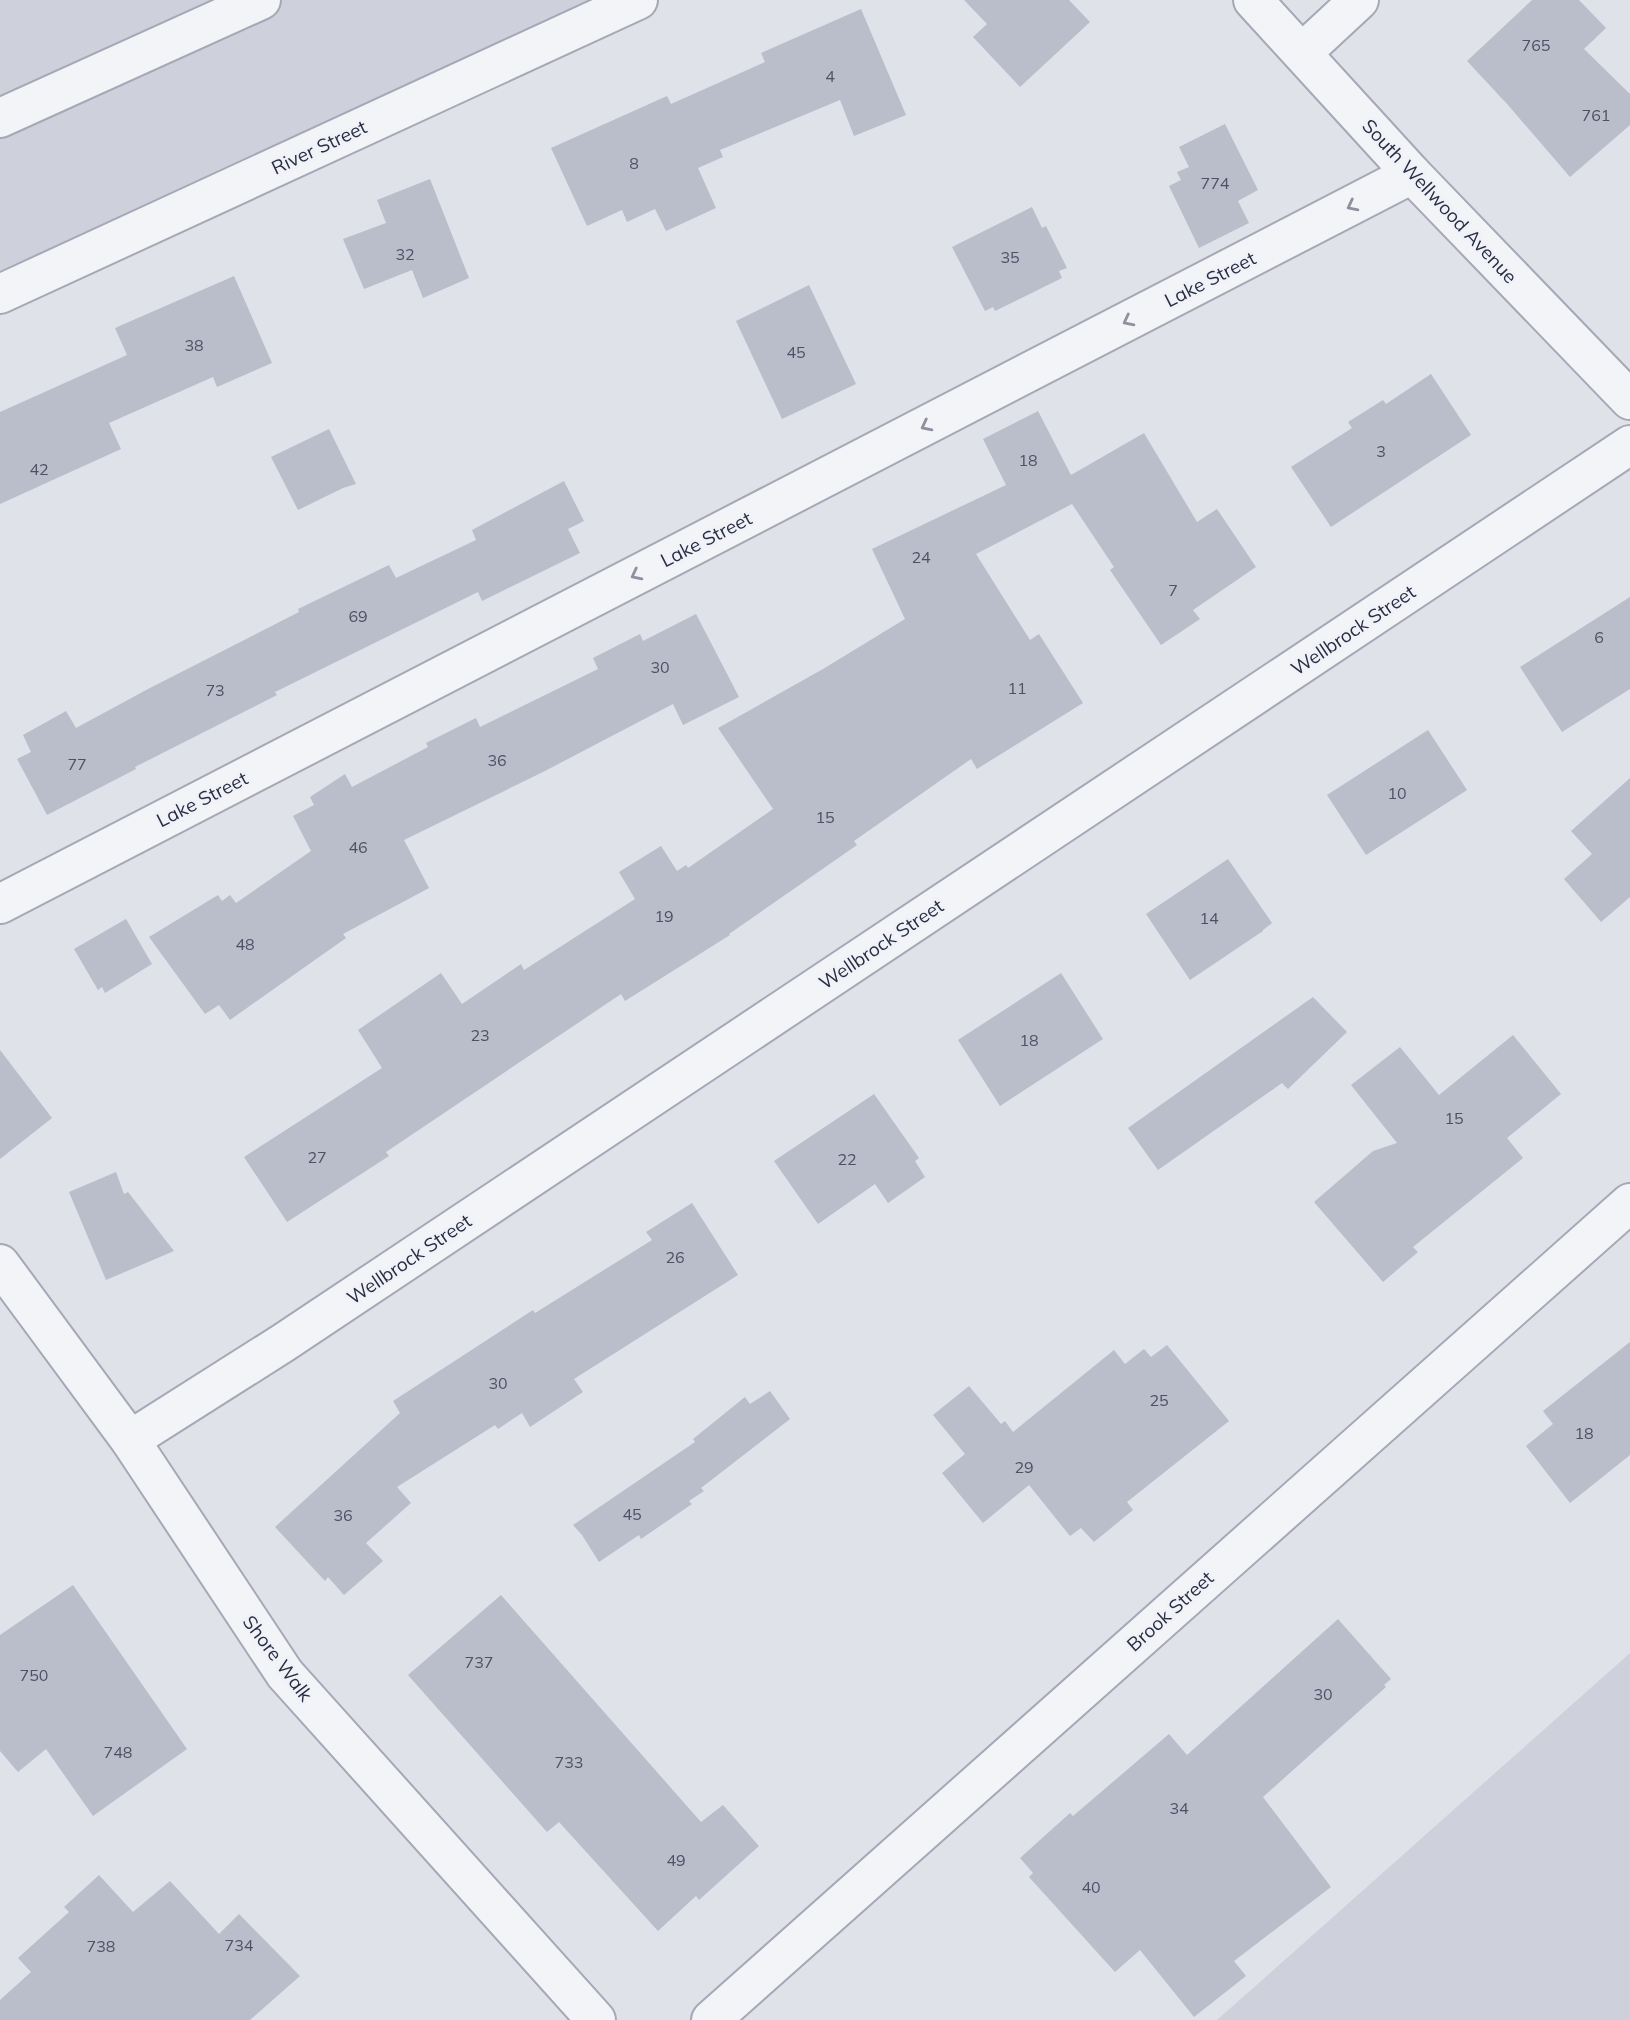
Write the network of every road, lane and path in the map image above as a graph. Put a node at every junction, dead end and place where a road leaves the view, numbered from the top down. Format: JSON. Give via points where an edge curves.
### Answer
{"nodes":[{"id":1,"x":261,"y":0,"type":"edge"},
{"id":2,"x":638,"y":0,"type":"edge"},
{"id":3,"x":1253,"y":0,"type":"edge"},
{"id":4,"x":1359,"y":0,"type":"edge"},
{"id":5,"x":1303,"y":52,"type":"junction"},
{"id":6,"x":0,"y":118,"type":"edge"},
{"id":7,"x":1412,"y":174,"type":"junction"},
{"id":8,"x":0,"y":294,"type":"edge"},
{"id":9,"x":1630,"y":400,"type":"edge"},
{"id":10,"x":1630,"y":445,"type":"edge"},
{"id":11,"x":0,"y":904,"type":"edge"},
{"id":12,"x":1630,"y":1203,"type":"edge"},
{"id":13,"x":0,"y":1264,"type":"edge"},
{"id":14,"x":130,"y":1440,"type":"junction"},
{"id":15,"x":596,"y":2020,"type":"edge"},
{"id":16,"x":711,"y":2020,"type":"edge"}],
"edges":[{"from":1,"to":6,"type":"street"},
{"from":2,"to":8,"type":"street","name":"River Street"},
{"from":3,"to":5,"type":"street","name":"South Wellwood Avenue"},
{"from":4,"to":5,"type":"street"},
{"from":5,"to":7,"type":"street","name":"South Wellwood Avenue"},
{"from":7,"to":9,"type":"street","name":"South Wellwood Avenue"},
{"from":7,"to":11,"type":"street","name":"Lake Street","one_way":true},
{"from":10,"to":14,"type":"street","name":"Wellbrock Street","via":[[283,1343]]},
{"from":12,"to":16,"type":"street","name":"Brook Street"},
{"from":13,"to":14,"type":"street","name":"Shore Walk"},
{"from":14,"to":15,"type":"street","name":"Shore Walk","via":[[285,1674]]}]}
